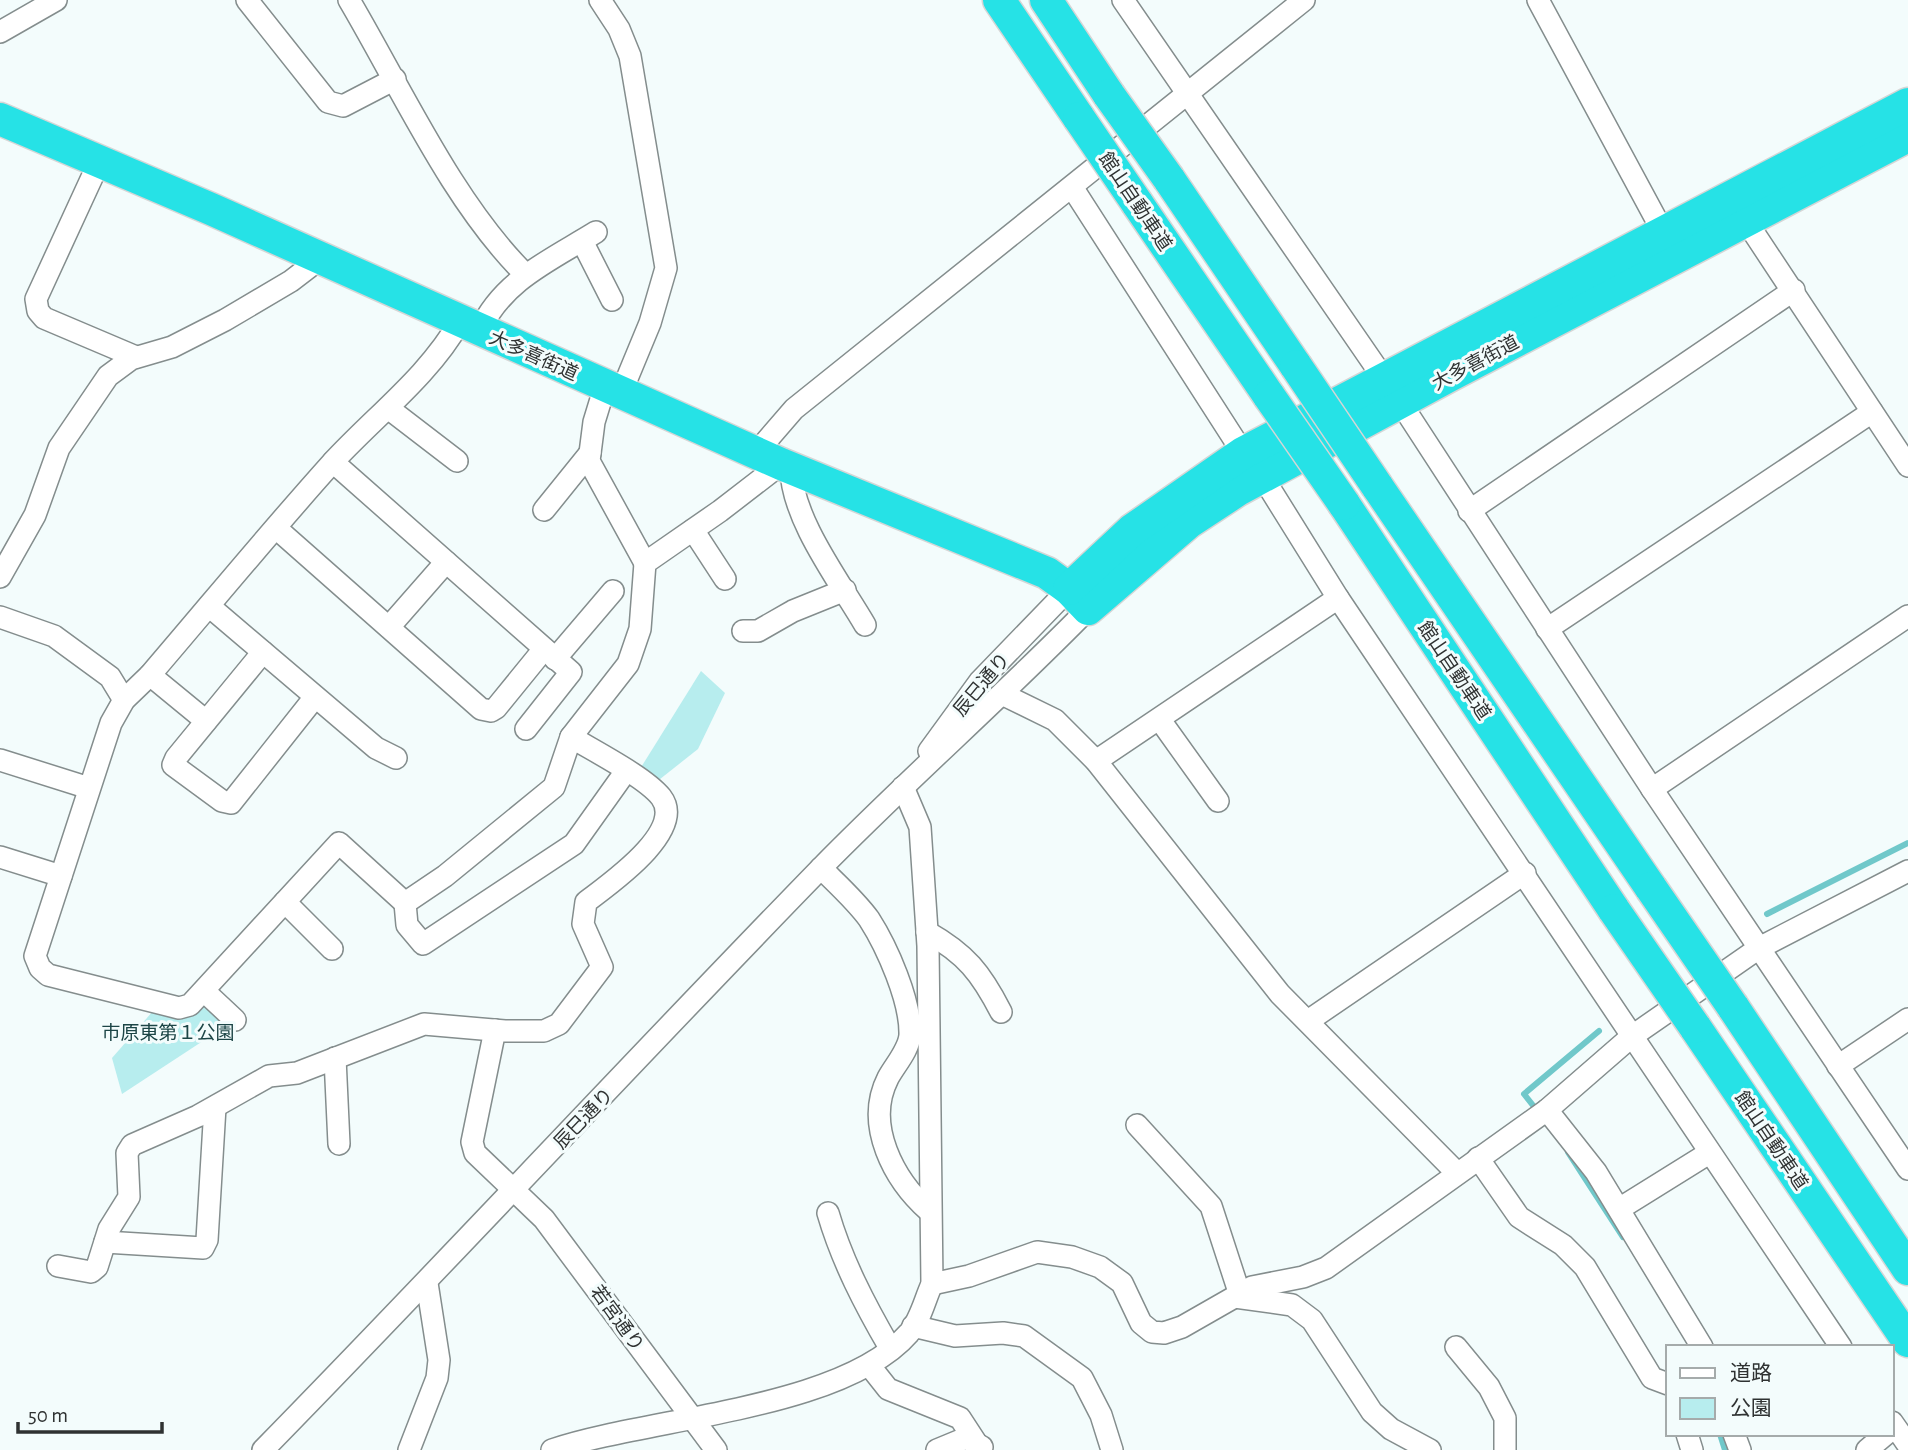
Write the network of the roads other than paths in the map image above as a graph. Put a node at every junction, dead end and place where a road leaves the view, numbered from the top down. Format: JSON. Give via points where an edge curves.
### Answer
{"nodes":[{"id":1,"x":56,"y":0,"type":"edge"},
{"id":2,"x":247,"y":0,"type":"edge"},
{"id":3,"x":349,"y":0,"type":"edge"},
{"id":4,"x":600,"y":0,"type":"edge"},
{"id":5,"x":999,"y":0,"type":"edge"},
{"id":6,"x":1046,"y":0,"type":"edge"},
{"id":7,"x":1123,"y":0,"type":"edge"},
{"id":8,"x":1304,"y":0,"type":"edge"},
{"id":9,"x":1538,"y":0,"type":"edge"},
{"id":10,"x":0,"y":32,"type":"edge"},
{"id":11,"x":396,"y":79,"type":"junction"},
{"id":12,"x":1188,"y":95,"type":"junction"},
{"id":13,"x":1908,"y":104,"type":"edge"},
{"id":14,"x":0,"y":119,"type":"edge"},
{"id":15,"x":1908,"y":136,"type":"edge"},
{"id":16,"x":100,"y":160,"type":"junction"},
{"id":17,"x":1072,"y":187,"type":"junction"},
{"id":18,"x":1746,"y":221,"type":"junction"},
{"id":19,"x":1663,"y":232,"type":"junction"},
{"id":20,"x":321,"y":258,"type":"junction"},
{"id":21,"x":524,"y":274,"type":"junction"},
{"id":22,"x":1794,"y":290,"type":"junction"},
{"id":23,"x":612,"y":300,"type":"dead end"},
{"id":24,"x":470,"y":326,"type":"junction"},
{"id":25,"x":136,"y":357,"type":"junction"},
{"id":26,"x":613,"y":389,"type":"junction"},
{"id":27,"x":1392,"y":391,"type":"junction"},
{"id":28,"x":388,"y":408,"type":"junction"},
{"id":29,"x":1872,"y":412,"type":"junction"},
{"id":30,"x":590,"y":453,"type":"junction"},
{"id":31,"x":457,"y":461,"type":"dead end"},
{"id":32,"x":333,"y":462,"type":"junction"},
{"id":33,"x":776,"y":462,"type":"junction"},
{"id":34,"x":1252,"y":464,"type":"junction"},
{"id":35,"x":1908,"y":466,"type":"edge"},
{"id":36,"x":544,"y":510,"type":"dead end"},
{"id":37,"x":1469,"y":510,"type":"junction"},
{"id":38,"x":276,"y":528,"type":"junction"},
{"id":39,"x":693,"y":530,"type":"junction"},
{"id":40,"x":446,"y":562,"type":"junction"},
{"id":41,"x":645,"y":563,"type":"junction"},
{"id":42,"x":0,"y":577,"type":"edge"},
{"id":43,"x":725,"y":579,"type":"dead end"},
{"id":44,"x":845,"y":590,"type":"junction"},
{"id":45,"x":612,"y":592,"type":"dead end"},
{"id":46,"x":1338,"y":598,"type":"junction"},
{"id":47,"x":1078,"y":599,"type":"junction"},
{"id":48,"x":209,"y":606,"type":"junction"},
{"id":49,"x":1908,"y":616,"type":"edge"},
{"id":50,"x":0,"y":617,"type":"edge"},
{"id":51,"x":865,"y":625,"type":"dead end"},
{"id":52,"x":388,"y":627,"type":"junction"},
{"id":53,"x":1547,"y":629,"type":"junction"},
{"id":54,"x":743,"y":631,"type":"dead end"},
{"id":55,"x":263,"y":652,"type":"junction"},
{"id":56,"x":557,"y":660,"type":"junction"},
{"id":57,"x":150,"y":675,"type":"junction"},
{"id":58,"x":1004,"y":695,"type":"junction"},
{"id":59,"x":316,"y":696,"type":"junction"},
{"id":60,"x":124,"y":700,"type":"junction"},
{"id":61,"x":1160,"y":720,"type":"junction"},
{"id":62,"x":206,"y":722,"type":"junction"},
{"id":63,"x":526,"y":729,"type":"dead end"},
{"id":64,"x":571,"y":737,"type":"junction"},
{"id":65,"x":396,"y":758,"type":"dead end"},
{"id":66,"x":0,"y":760,"type":"edge"},
{"id":67,"x":1096,"y":761,"type":"junction"},
{"id":68,"x":626,"y":771,"type":"junction"},
{"id":69,"x":903,"y":787,"type":"junction"},
{"id":70,"x":89,"y":788,"type":"junction"},
{"id":71,"x":1652,"y":789,"type":"junction"},
{"id":72,"x":1219,"y":801,"type":"dead end"},
{"id":73,"x":0,"y":858,"type":"edge"},
{"id":74,"x":821,"y":868,"type":"junction"},
{"id":75,"x":1908,"y":872,"type":"edge"},
{"id":76,"x":1525,"y":873,"type":"junction"},
{"id":77,"x":61,"y":876,"type":"junction"},
{"id":78,"x":285,"y":902,"type":"junction"},
{"id":79,"x":405,"y":904,"type":"junction"},
{"id":80,"x":927,"y":932,"type":"junction"},
{"id":81,"x":1759,"y":948,"type":"junction"},
{"id":82,"x":331,"y":949,"type":"dead end"},
{"id":83,"x":204,"y":991,"type":"junction"},
{"id":84,"x":1001,"y":1013,"type":"dead end"},
{"id":85,"x":1908,"y":1018,"type":"edge"},
{"id":86,"x":235,"y":1020,"type":"dead end"},
{"id":87,"x":1308,"y":1021,"type":"junction"},
{"id":88,"x":495,"y":1030,"type":"junction"},
{"id":89,"x":1631,"y":1037,"type":"junction"},
{"id":90,"x":335,"y":1058,"type":"junction"},
{"id":91,"x":1838,"y":1066,"type":"junction"},
{"id":92,"x":215,"y":1107,"type":"junction"},
{"id":93,"x":1546,"y":1110,"type":"junction"},
{"id":94,"x":1137,"y":1125,"type":"dead end"},
{"id":95,"x":339,"y":1144,"type":"dead end"},
{"id":96,"x":1709,"y":1153,"type":"junction"},
{"id":97,"x":1478,"y":1158,"type":"junction"},
{"id":98,"x":1908,"y":1168,"type":"edge"},
{"id":99,"x":1457,"y":1173,"type":"junction"},
{"id":100,"x":515,"y":1189,"type":"junction"},
{"id":101,"x":1619,"y":1209,"type":"junction"},
{"id":102,"x":929,"y":1211,"type":"junction"},
{"id":103,"x":828,"y":1213,"type":"dead end"},
{"id":104,"x":105,"y":1242,"type":"junction"},
{"id":105,"x":58,"y":1266,"type":"dead end"},
{"id":106,"x":1908,"y":1269,"type":"edge"},
{"id":107,"x":426,"y":1283,"type":"junction"},
{"id":108,"x":932,"y":1284,"type":"junction"},
{"id":109,"x":1238,"y":1296,"type":"junction"},
{"id":110,"x":913,"y":1326,"type":"junction"},
{"id":111,"x":1908,"y":1341,"type":"edge"},
{"id":112,"x":1701,"y":1345,"type":"edge"},
{"id":113,"x":1840,"y":1345,"type":"edge"},
{"id":114,"x":1456,"y":1347,"type":"dead end"},
{"id":115,"x":890,"y":1348,"type":"junction"},
{"id":116,"x":869,"y":1365,"type":"junction"},
{"id":117,"x":1666,"y":1383,"type":"edge"},
{"id":118,"x":691,"y":1416,"type":"junction"},
{"id":119,"x":1894,"y":1431,"type":"edge"},
{"id":120,"x":1882,"y":1436,"type":"edge"},
{"id":121,"x":1908,"y":1445,"type":"edge"},
{"id":122,"x":979,"y":1446,"type":"edge"},
{"id":123,"x":263,"y":1450,"type":"edge"},
{"id":124,"x":409,"y":1450,"type":"edge"},
{"id":125,"x":552,"y":1450,"type":"edge"},
{"id":126,"x":716,"y":1450,"type":"edge"},
{"id":127,"x":937,"y":1450,"type":"edge"},
{"id":128,"x":1112,"y":1450,"type":"edge"},
{"id":129,"x":1430,"y":1450,"type":"edge"},
{"id":130,"x":1505,"y":1450,"type":"edge"},
{"id":131,"x":1867,"y":1450,"type":"edge"}],
"edges":[{"from":1,"to":10,"type":"street"},
{"from":2,"to":11,"type":"street","via":[[328,102],[343,106]]},
{"from":3,"to":11,"type":"street"},
{"from":4,"to":26,"type":"street","via":[[630,56],[666,268],[650,323]]},
{"from":5,"to":111,"type":"highway","name":"館山自動車道","bridge":true},
{"from":6,"to":106,"type":"highway","name":"館山自動車道","bridge":true},
{"from":7,"to":12,"type":"street"},
{"from":8,"to":12,"type":"street"},
{"from":9,"to":19,"type":"street"},
{"from":11,"to":21,"type":"street","via":[[471,209]]},
{"from":12,"to":17,"type":"street"},
{"from":12,"to":27,"type":"street"},
{"from":13,"to":19,"type":"highway","name":"大多喜街道"},
{"from":14,"to":16,"type":"highway","name":"大多喜街道"},
{"from":15,"to":18,"type":"highway","name":"大多喜街道"},
{"from":16,"to":20,"type":"highway","name":"大多喜街道"},
{"from":16,"to":25,"type":"street","via":[[36,299],[37,311]]},
{"from":17,"to":33,"type":"street","via":[[794,408]]},
{"from":17,"to":34,"type":"street"},
{"from":18,"to":22,"type":"street"},
{"from":18,"to":27,"type":"highway","name":"大多喜街道"},
{"from":19,"to":27,"type":"highway","name":"大多喜街道"},
{"from":20,"to":24,"type":"highway","name":"大多喜街道"},
{"from":20,"to":25,"type":"street","via":[[225,320],[173,347]]},
{"from":21,"to":23,"type":"street","via":[[589,236]]},
{"from":21,"to":24,"type":"street"},
{"from":22,"to":29,"type":"street"},
{"from":22,"to":37,"type":"street"},
{"from":24,"to":26,"type":"highway","name":"大多喜街道"},
{"from":24,"to":28,"type":"street","via":[[451,337]]},
{"from":25,"to":42,"type":"street","via":[[108,376],[59,448],[36,515]]},
{"from":26,"to":30,"type":"street","via":[[594,422]]},
{"from":26,"to":33,"type":"highway","name":"大多喜街道"},
{"from":27,"to":34,"type":"highway","name":"大多喜街道"},
{"from":27,"to":37,"type":"street"},
{"from":28,"to":31,"type":"street"},
{"from":28,"to":32,"type":"street"},
{"from":29,"to":35,"type":"street"},
{"from":29,"to":53,"type":"street"},
{"from":30,"to":36,"type":"street"},
{"from":30,"to":41,"type":"street","via":[[589,461]]},
{"from":32,"to":38,"type":"street"},
{"from":32,"to":40,"type":"street"},
{"from":33,"to":39,"type":"street"},
{"from":33,"to":44,"type":"street"},
{"from":33,"to":47,"type":"highway","name":"大多喜街道","via":[[1046,573]]},
{"from":34,"to":46,"type":"street"},
{"from":34,"to":47,"type":"highway","name":"大多喜街道","via":[[1132,530]]},
{"from":37,"to":53,"type":"street"},
{"from":38,"to":48,"type":"street"},
{"from":38,"to":52,"type":"street"},
{"from":39,"to":41,"type":"street"},
{"from":39,"to":43,"type":"street"},
{"from":40,"to":52,"type":"street"},
{"from":40,"to":56,"type":"street"},
{"from":41,"to":64,"type":"street","via":[[640,629],[628,664]]},
{"from":44,"to":51,"type":"street"},
{"from":44,"to":54,"type":"street","via":[[758,631]]},
{"from":45,"to":56,"type":"street"},
{"from":46,"to":61,"type":"street"},
{"from":46,"to":76,"type":"street"},
{"from":47,"to":58,"type":"street","name":"辰巳通り"},
{"from":47,"to":69,"type":"street","name":"辰巳通り","via":[[980,681]]},
{"from":48,"to":55,"type":"street"},
{"from":48,"to":57,"type":"street"},
{"from":49,"to":71,"type":"street"},
{"from":50,"to":60,"type":"street","via":[[54,636],[110,677]]},
{"from":52,"to":56,"type":"street","via":[[481,709],[491,711]]},
{"from":53,"to":71,"type":"street"},
{"from":55,"to":59,"type":"street"},
{"from":55,"to":62,"type":"street"},
{"from":56,"to":63,"type":"street"},
{"from":57,"to":60,"type":"street"},
{"from":57,"to":62,"type":"street"},
{"from":58,"to":67,"type":"street","via":[[1055,720]]},
{"from":58,"to":69,"type":"street","name":"辰巳通り"},
{"from":59,"to":62,"type":"street","via":[[231,803],[173,765]]},
{"from":59,"to":65,"type":"street","via":[[376,748]]},
{"from":60,"to":70,"type":"street","via":[[111,723]]},
{"from":61,"to":67,"type":"street"},
{"from":61,"to":72,"type":"street"},
{"from":64,"to":68,"type":"street"},
{"from":64,"to":79,"type":"street","via":[[554,787]]},
{"from":66,"to":70,"type":"street"},
{"from":67,"to":87,"type":"street","via":[[1280,994]]},
{"from":68,"to":79,"type":"street","via":[[574,844],[423,944],[407,925]]},
{"from":68,"to":88,"type":"street","via":[[662,798],[665,813],[656,839],[643,857],[586,902],[583,924],[602,967],[598,976],[559,1024],[544,1031]]},
{"from":69,"to":74,"type":"street","name":"辰巳通り"},
{"from":69,"to":80,"type":"street","via":[[920,827]]},
{"from":70,"to":77,"type":"street"},
{"from":71,"to":81,"type":"street"},
{"from":73,"to":77,"type":"street"},
{"from":74,"to":100,"type":"street","name":"辰巳通り"},
{"from":74,"to":102,"type":"street","via":[[868,919],[900,982],[910,1036],[880,1098],[880,1120],[888,1155],[907,1191]]},
{"from":75,"to":81,"type":"street"},
{"from":76,"to":87,"type":"street"},
{"from":76,"to":89,"type":"street"},
{"from":77,"to":83,"type":"street","via":[[35,956],[48,975],[179,1008],[190,1005]]},
{"from":78,"to":79,"type":"street","via":[[339,843]]},
{"from":78,"to":82,"type":"street"},
{"from":78,"to":83,"type":"street"},
{"from":80,"to":84,"type":"street","via":[[953,947],[982,975]]},
{"from":80,"to":102,"type":"street"},
{"from":81,"to":89,"type":"street"},
{"from":81,"to":91,"type":"street"},
{"from":83,"to":86,"type":"street"},
{"from":85,"to":91,"type":"street"},
{"from":87,"to":99,"type":"street"},
{"from":88,"to":90,"type":"street","via":[[424,1024]]},
{"from":88,"to":100,"type":"street","name":"若宮通り","via":[[472,1142],[475,1153]]},
{"from":89,"to":93,"type":"street"},
{"from":89,"to":96,"type":"street"},
{"from":90,"to":92,"type":"street","via":[[297,1073],[269,1076]]},
{"from":90,"to":95,"type":"street"},
{"from":91,"to":98,"type":"street"},
{"from":92,"to":104,"type":"street","via":[[132,1145],[127,1153],[129,1197]]},
{"from":92,"to":104,"type":"street","via":[[203,1248]]},
{"from":93,"to":97,"type":"street"},
{"from":93,"to":101,"type":"street"},
{"from":94,"to":109,"type":"street","via":[[1211,1206]]},
{"from":96,"to":101,"type":"street"},
{"from":96,"to":113,"type":"street"},
{"from":97,"to":99,"type":"street"},
{"from":97,"to":117,"type":"street","via":[[1519,1217],[1563,1245],[1585,1267],[1652,1378]]},
{"from":99,"to":109,"type":"street","via":[[1326,1268],[1303,1278],[1252,1287]]},
{"from":100,"to":107,"type":"street","name":"辰巳通り"},
{"from":100,"to":118,"type":"street","name":"若宮通り","via":[[544,1219]]},
{"from":101,"to":112,"type":"street"},
{"from":102,"to":108,"type":"street"},
{"from":103,"to":115,"type":"street","via":[[861,1297]]},
{"from":104,"to":105,"type":"street","via":[[91,1272]]},
{"from":107,"to":123,"type":"street","name":"辰巳通り"},
{"from":107,"to":124,"type":"street","via":[[439,1360],[437,1378]]},
{"from":108,"to":109,"type":"street","via":[[1037,1252],[1072,1257],[1100,1267],[1122,1283],[1141,1324],[1164,1333]]},
{"from":108,"to":110,"type":"street"},
{"from":109,"to":129,"type":"street","via":[[1292,1305],[1312,1320],[1372,1412],[1391,1429]]},
{"from":110,"to":115,"type":"street"},
{"from":110,"to":128,"type":"street","via":[[956,1336],[1024,1336],[1082,1378]]},
{"from":114,"to":130,"type":"street","via":[[1489,1387],[1505,1418]]},
{"from":115,"to":116,"type":"street"},
{"from":116,"to":118,"type":"street","via":[[750,1407]]},
{"from":116,"to":122,"type":"street","via":[[888,1389],[960,1418]]},
{"from":118,"to":125,"type":"street"},
{"from":118,"to":126,"type":"street","name":"若宮通り"},
{"from":119,"to":121,"type":"street"},
{"from":120,"to":131,"type":"street"},
{"from":122,"to":127,"type":"street","via":[[966,1438]]}]}
